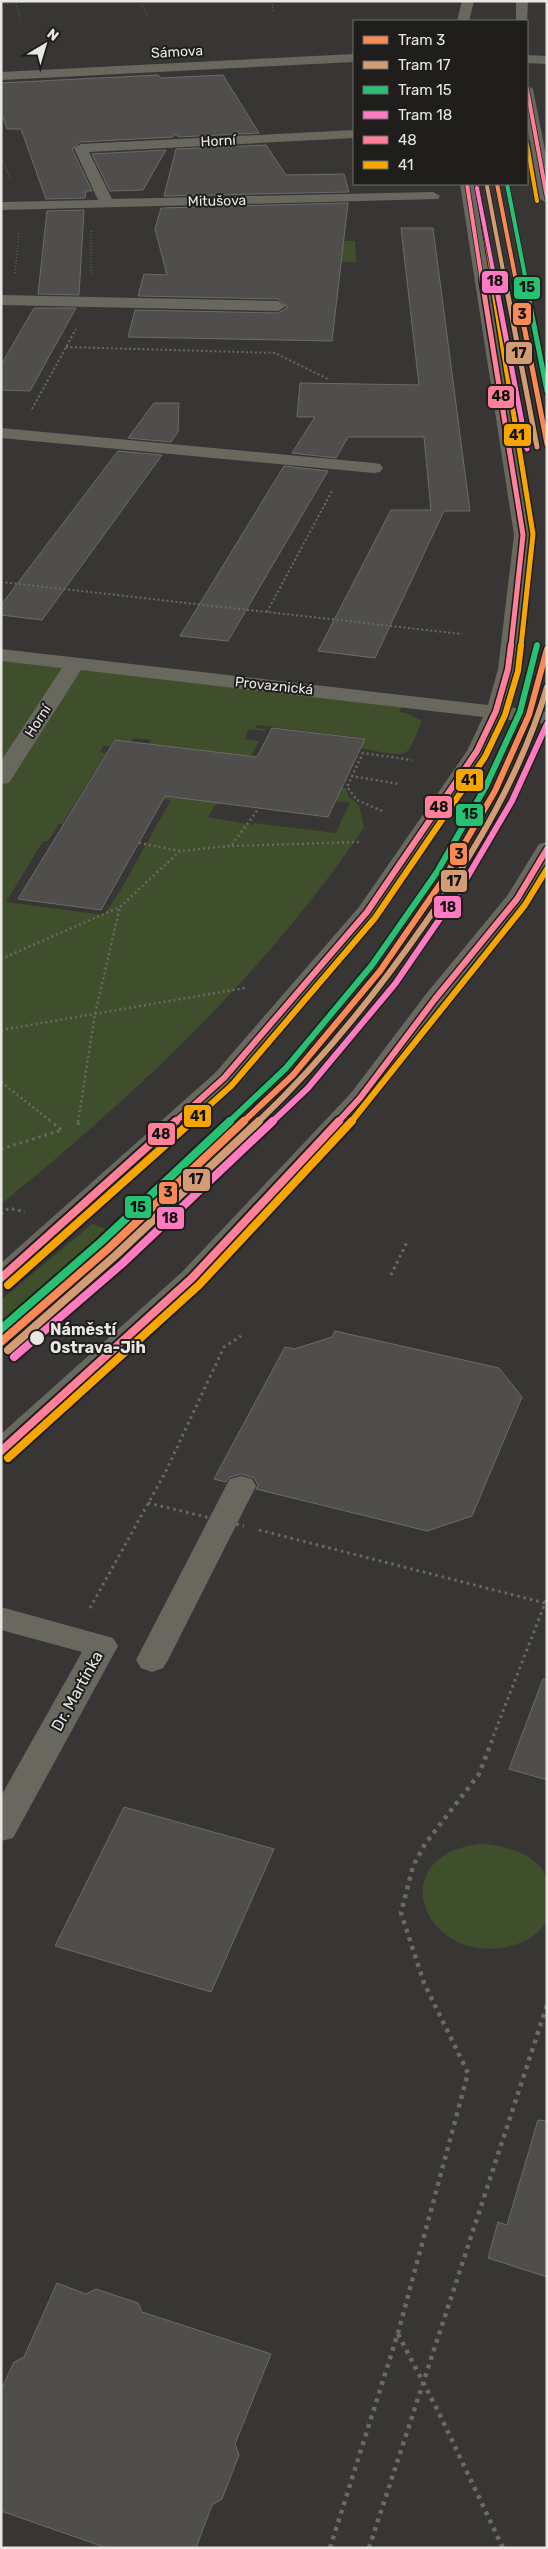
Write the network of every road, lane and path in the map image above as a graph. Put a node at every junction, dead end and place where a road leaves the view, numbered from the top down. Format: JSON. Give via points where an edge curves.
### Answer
{"nodes":[{"id":1,"x":38,"y":1,"type":"edge"},
{"id":2,"x":140,"y":1,"type":"edge"},
{"id":3,"x":272,"y":1,"type":"edge"},
{"id":4,"x":468,"y":1,"type":"edge"},
{"id":5,"x":522,"y":1,"type":"edge"},
{"id":6,"x":16,"y":3,"type":"junction"},
{"id":7,"x":1,"y":4,"type":"edge"},
{"id":8,"x":273,"y":11,"type":"dead end"},
{"id":9,"x":148,"y":17,"type":"dead end"},
{"id":10,"x":463,"y":20,"type":"edge"},
{"id":11,"x":522,"y":20,"type":"edge"},
{"id":12,"x":21,"y":22,"type":"dead end"},
{"id":13,"x":353,"y":58,"type":"edge"},
{"id":14,"x":528,"y":59,"type":"edge"},
{"id":15,"x":547,"y":60,"type":"edge"},
{"id":16,"x":1,"y":76,"type":"edge"},
{"id":17,"x":528,"y":94,"type":"edge"},
{"id":18,"x":353,"y":134,"type":"edge"},
{"id":19,"x":1,"y":158,"type":"edge"},
{"id":20,"x":467,"y":185,"type":"edge"},
{"id":21,"x":433,"y":196,"type":"dead end"},
{"id":22,"x":547,"y":199,"type":"edge"},
{"id":23,"x":107,"y":204,"type":"junction"},
{"id":24,"x":1,"y":206,"type":"edge"},
{"id":25,"x":21,"y":206,"type":"junction"},
{"id":26,"x":91,"y":225,"type":"dead end"},
{"id":27,"x":7,"y":300,"type":"edge"},
{"id":28,"x":91,"y":302,"type":"junction"},
{"id":29,"x":278,"y":306,"type":"dead end"},
{"id":30,"x":66,"y":347,"type":"junction"},
{"id":31,"x":328,"y":380,"type":"dead end"},
{"id":32,"x":9,"y":434,"type":"edge"},
{"id":33,"x":346,"y":465,"type":"junction"},
{"id":34,"x":374,"y":468,"type":"dead end"},
{"id":35,"x":1,"y":582,"type":"edge"},
{"id":36,"x":267,"y":612,"type":"junction"},
{"id":37,"x":462,"y":634,"type":"dead end"},
{"id":38,"x":1,"y":655,"type":"edge"},
{"id":39,"x":75,"y":664,"type":"junction"},
{"id":40,"x":496,"y":711,"type":"junction"},
{"id":41,"x":547,"y":718,"type":"edge"},
{"id":42,"x":412,"y":760,"type":"dead end"},
{"id":43,"x":351,"y":776,"type":"junction"},
{"id":44,"x":1,"y":778,"type":"edge"},
{"id":45,"x":399,"y":784,"type":"dead end"},
{"id":46,"x":259,"y":808,"type":"dead end"},
{"id":47,"x":382,"y":811,"type":"dead end"},
{"id":48,"x":361,"y":842,"type":"dead end"},
{"id":49,"x":139,"y":843,"type":"dead end"},
{"id":50,"x":231,"y":846,"type":"junction"},
{"id":51,"x":547,"y":849,"type":"edge"},
{"id":52,"x":180,"y":851,"type":"junction"},
{"id":53,"x":120,"y":907,"type":"junction"},
{"id":54,"x":1,"y":960,"type":"edge"},
{"id":55,"x":245,"y":988,"type":"dead end"},
{"id":56,"x":96,"y":1014,"type":"junction"},
{"id":57,"x":1,"y":1030,"type":"edge"},
{"id":58,"x":1,"y":1082,"type":"edge"},
{"id":59,"x":78,"y":1125,"type":"dead end"},
{"id":60,"x":1,"y":1149,"type":"edge"},
{"id":61,"x":1,"y":1214,"type":"edge"},
{"id":62,"x":34,"y":1214,"type":"dead end"},
{"id":63,"x":407,"y":1242,"type":"dead end"},
{"id":64,"x":391,"y":1275,"type":"dead end"},
{"id":65,"x":1,"y":1278,"type":"edge"},
{"id":66,"x":242,"y":1336,"type":"dead end"},
{"id":67,"x":1,"y":1451,"type":"edge"},
{"id":68,"x":241,"y":1486,"type":"dead end"},
{"id":69,"x":148,"y":1503,"type":"junction"},
{"id":70,"x":234,"y":1524,"type":"junction"},
{"id":71,"x":547,"y":1598,"type":"edge"},
{"id":72,"x":545,"y":1603,"type":"junction"},
{"id":73,"x":89,"y":1610,"type":"dead end"},
{"id":74,"x":1,"y":1618,"type":"edge"},
{"id":75,"x":152,"y":1660,"type":"dead end"},
{"id":76,"x":1,"y":1828,"type":"edge"},
{"id":77,"x":547,"y":2005,"type":"edge"},
{"id":78,"x":398,"y":2334,"type":"junction"},
{"id":79,"x":423,"y":2381,"type":"junction"},
{"id":80,"x":330,"y":2548,"type":"edge"},
{"id":81,"x":369,"y":2548,"type":"edge"},
{"id":82,"x":503,"y":2548,"type":"edge"}],
"edges":[{"from":1,"to":6,"type":"path"},
{"from":2,"to":9,"type":"path"},
{"from":3,"to":8,"type":"path"},
{"from":4,"to":10,"type":"street"},
{"from":5,"to":11,"type":"street"},
{"from":6,"to":7,"type":"path"},
{"from":6,"to":12,"type":"path"},
{"from":13,"to":16,"type":"street","name":"Sámova"},
{"from":14,"to":15,"type":"street"},
{"from":17,"to":22,"type":"street"},
{"from":18,"to":23,"type":"street","name":"Horní","via":[[81,148]]},
{"from":19,"to":25,"type":"path"},
{"from":20,"to":40,"type":"street","via":[[523,535],[508,669]]},
{"from":21,"to":23,"type":"street","name":"Mitušova"},
{"from":23,"to":25,"type":"street","name":"Mitušova"},
{"from":24,"to":25,"type":"street","name":"Mitušova"},
{"from":25,"to":27,"type":"path"},
{"from":26,"to":28,"type":"path"},
{"from":27,"to":28,"type":"street"},
{"from":28,"to":29,"type":"street"},
{"from":28,"to":30,"type":"path"},
{"from":30,"to":31,"type":"path","via":[[275,353]]},
{"from":30,"to":32,"type":"path"},
{"from":32,"to":33,"type":"street"},
{"from":33,"to":34,"type":"street"},
{"from":33,"to":36,"type":"path"},
{"from":35,"to":36,"type":"path"},
{"from":36,"to":37,"type":"path"},
{"from":38,"to":39,"type":"street","name":"Provaznická"},
{"from":39,"to":40,"type":"street","name":"Provaznická"},
{"from":39,"to":44,"type":"street","name":"Horní"},
{"from":40,"to":41,"type":"street","name":"Provaznická"},
{"from":40,"to":65,"type":"street","via":[[477,751],[367,912],[224,1078]]},
{"from":42,"to":43,"type":"path","via":[[364,753]]},
{"from":43,"to":45,"type":"path"},
{"from":43,"to":47,"type":"path","via":[[347,787],[354,797]]},
{"from":46,"to":50,"type":"path"},
{"from":48,"to":50,"type":"path"},
{"from":49,"to":52,"type":"path"},
{"from":50,"to":52,"type":"path"},
{"from":51,"to":67,"type":"street","via":[[517,899],[360,1098],[192,1278]]},
{"from":52,"to":53,"type":"path"},
{"from":53,"to":54,"type":"path"},
{"from":53,"to":56,"type":"path"},
{"from":55,"to":56,"type":"path"},
{"from":56,"to":57,"type":"path"},
{"from":56,"to":59,"type":"path"},
{"from":58,"to":60,"type":"path","via":[[62,1130]]},
{"from":61,"to":62,"type":"path","via":[[8,1208]]},
{"from":63,"to":64,"type":"path"},
{"from":66,"to":69,"type":"path","via":[[224,1347]]},
{"from":68,"to":70,"type":"street"},
{"from":69,"to":70,"type":"path","bridge":true},
{"from":69,"to":73,"type":"path"},
{"from":70,"to":72,"type":"path"},
{"from":70,"to":75,"type":"street"},
{"from":71,"to":72,"type":"path"},
{"from":72,"to":78,"type":"path","via":[[479,1774],[425,1844],[413,1866],[401,1913],[424,1983],[468,2073]]},
{"from":74,"to":76,"type":"street","name":"Dr. Martínka","via":[[102,1646]]},
{"from":77,"to":79,"type":"path"},
{"from":78,"to":79,"type":"path"},
{"from":78,"to":80,"type":"path"},
{"from":79,"to":81,"type":"path"},
{"from":79,"to":82,"type":"path"}]}
